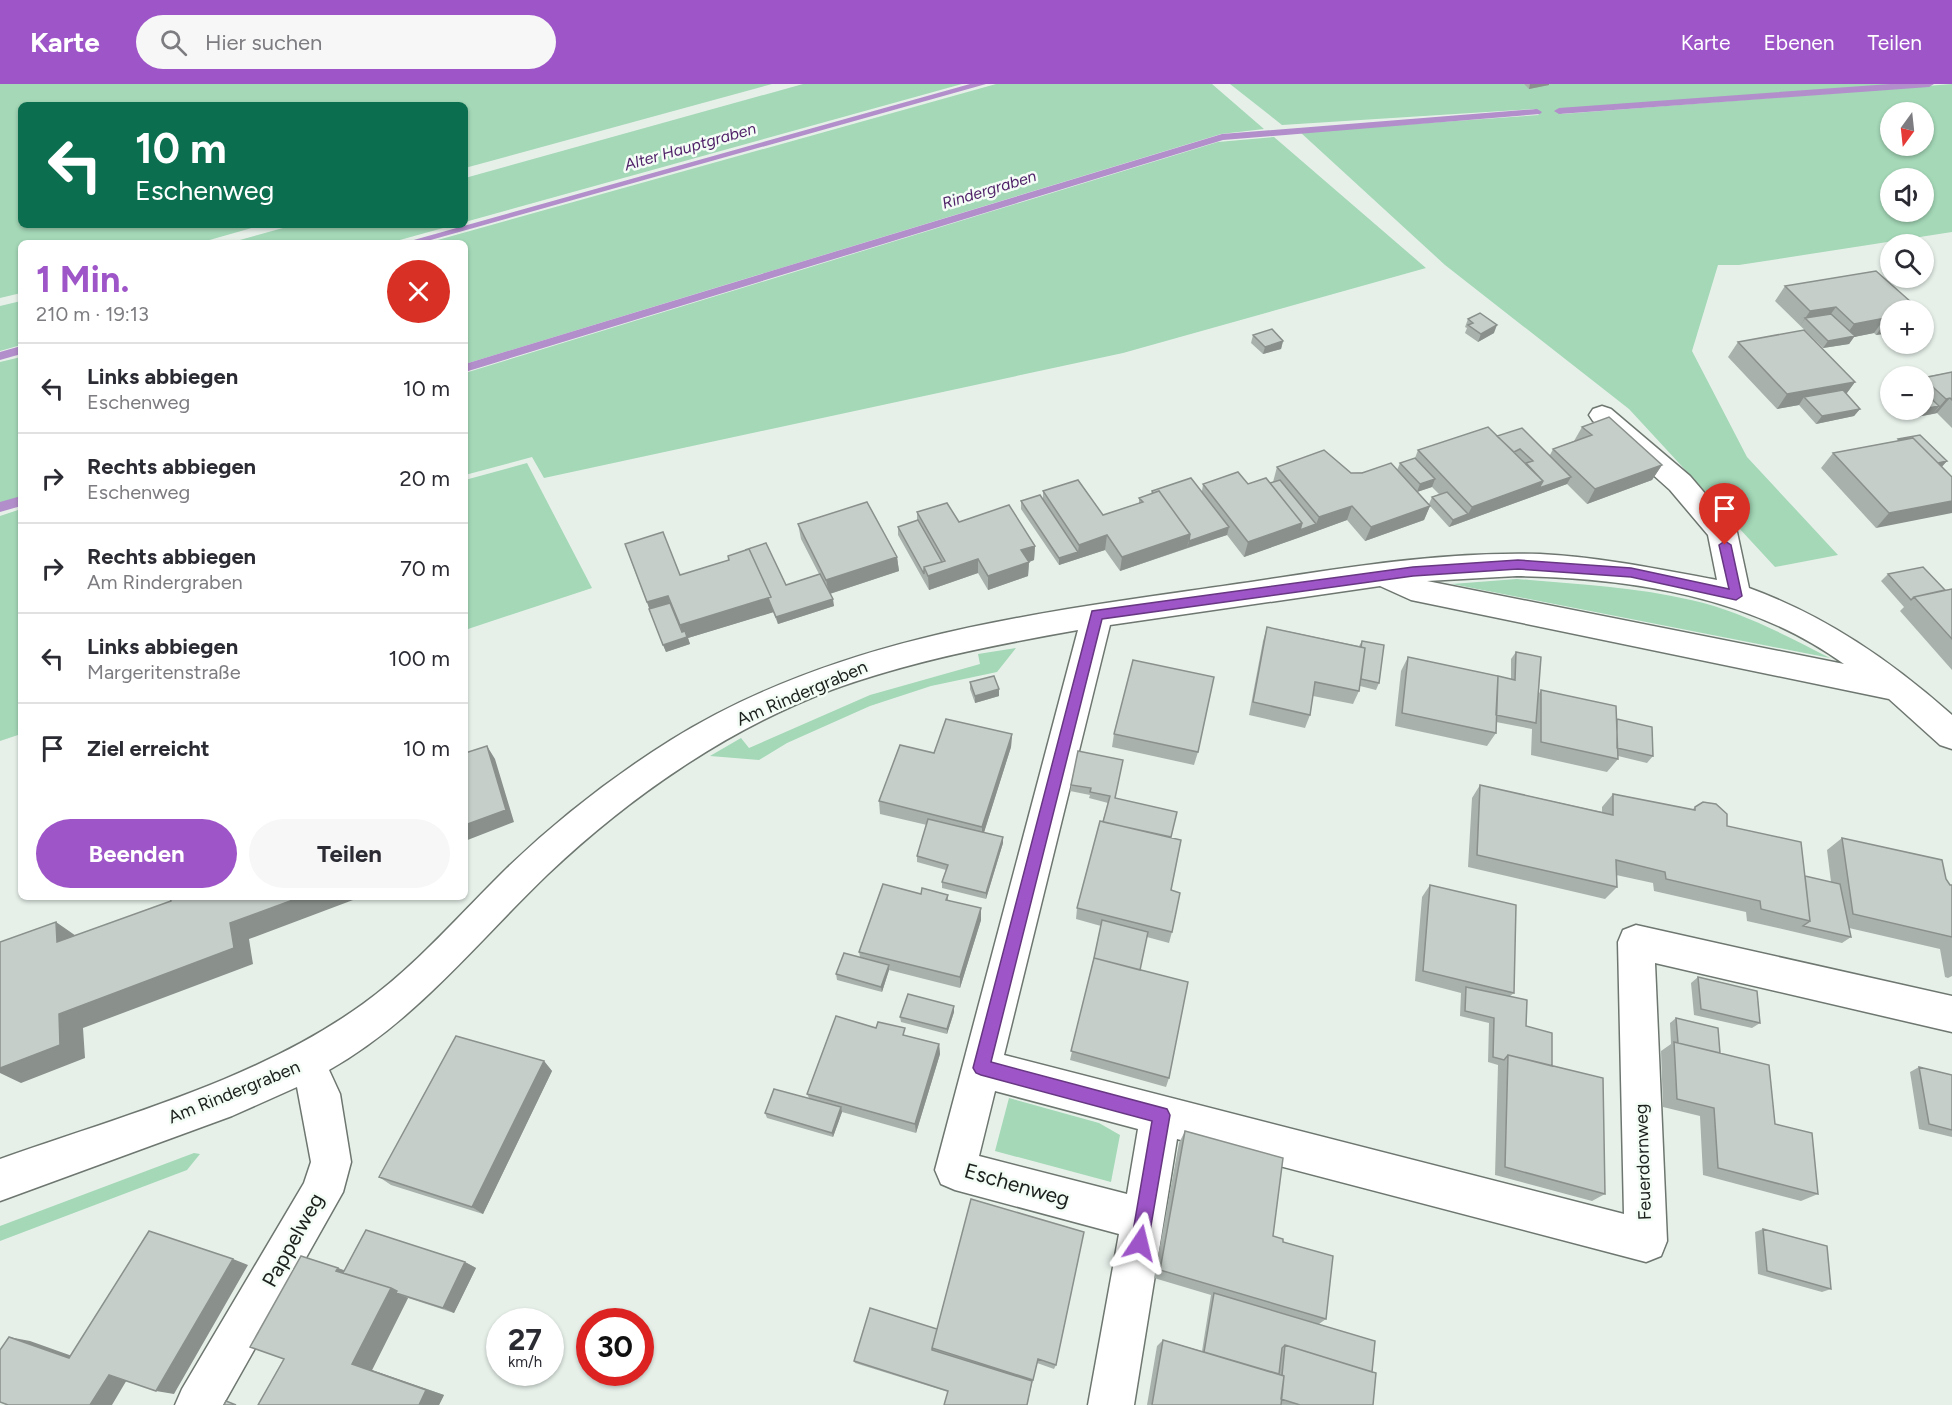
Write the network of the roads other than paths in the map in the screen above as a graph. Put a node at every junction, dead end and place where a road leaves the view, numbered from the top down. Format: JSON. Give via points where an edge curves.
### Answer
{"nodes":[{"id":1,"x":1602,"y":415,"type":"dead end"},
{"id":2,"x":1381,"y":575,"type":"junction"},
{"id":3,"x":1736,"y":596,"type":"junction"},
{"id":4,"x":1097,"y":615,"type":"junction"},
{"id":5,"x":1900,"y":688,"type":"junction"},
{"id":6,"x":1952,"y":735,"type":"edge"},
{"id":7,"x":1952,"y":1014,"type":"edge"},
{"id":8,"x":306,"y":1063,"type":"junction"},
{"id":9,"x":981,"y":1068,"type":"junction"},
{"id":10,"x":1161,"y":1115,"type":"junction"},
{"id":11,"x":0,"y":1180,"type":"edge"},
{"id":12,"x":1144,"y":1220,"type":"junction"},
{"id":13,"x":198,"y":1405,"type":"edge"},
{"id":14,"x":1111,"y":1405,"type":"edge"}],
"edges":[{"from":1,"to":3,"type":"street","via":[[1680,483],[1722,532]]},
{"from":2,"to":3,"type":"street","name":"Am Rindergraben","via":[[1518,565],[1631,573]]},
{"from":2,"to":4,"type":"street","name":"Am Rindergraben"},
{"from":2,"to":5,"type":"street","via":[[1412,589]]},
{"from":3,"to":5,"type":"street","name":"Am Rindergraben","via":[[1827,637]]},
{"from":4,"to":8,"type":"street","name":"Am Rindergraben","via":[[972,636],[852,670],[783,697],[696,741],[602,806],[555,846],[398,999]]},
{"from":4,"to":9,"type":"street","name":"Eschenweg"},
{"from":5,"to":6,"type":"street","name":"Am Rindergraben"},
{"from":7,"to":10,"type":"street","name":"Feuerdornweg","via":[[1636,942],[1646,1241]]},
{"from":8,"to":11,"type":"street","name":"Am Rindergraben","via":[[232,1096]]},
{"from":8,"to":13,"type":"street","name":"Pappelweg","via":[[320,1094],[331,1162],[322,1192]]},
{"from":9,"to":10,"type":"street"},
{"from":9,"to":12,"type":"street","name":"Eschenweg","via":[[955,1170]]},
{"from":10,"to":12,"type":"street"},
{"from":12,"to":14,"type":"street"}]}
